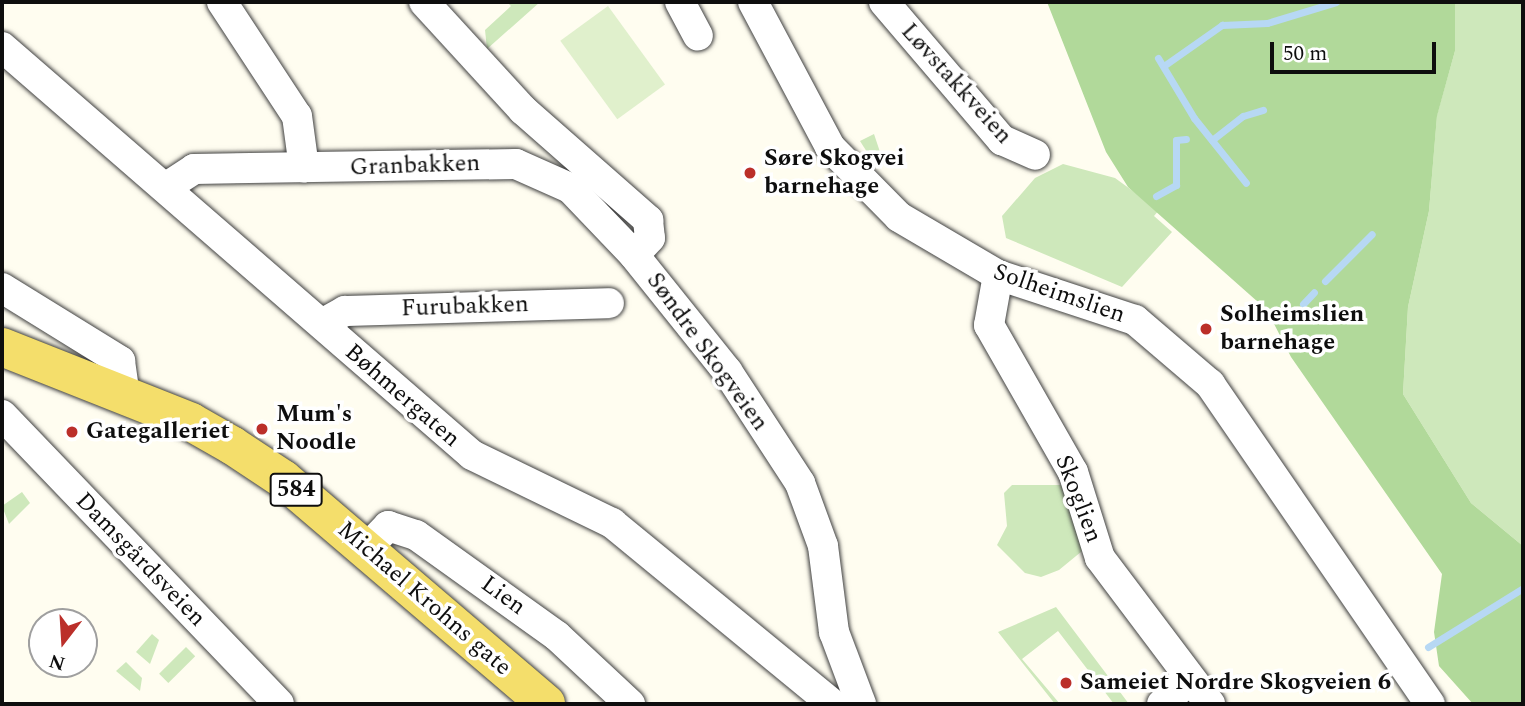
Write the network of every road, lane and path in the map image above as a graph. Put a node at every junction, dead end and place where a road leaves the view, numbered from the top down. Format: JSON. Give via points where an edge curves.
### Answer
{"nodes":[{"id":1,"x":222,"y":2,"type":"edge"},
{"id":2,"x":424,"y":2,"type":"edge"},
{"id":3,"x":680,"y":2,"type":"edge"},
{"id":4,"x":753,"y":2,"type":"edge"},
{"id":5,"x":884,"y":2,"type":"edge"},
{"id":6,"x":698,"y":36,"type":"dead end"},
{"id":7,"x":2,"y":47,"type":"edge"},
{"id":8,"x":1035,"y":155,"type":"dead end"},
{"id":9,"x":304,"y":168,"type":"junction"},
{"id":10,"x":168,"y":187,"type":"junction"},
{"id":11,"x":634,"y":255,"type":"junction"},
{"id":12,"x":998,"y":275,"type":"junction"},
{"id":13,"x":2,"y":288,"type":"edge"},
{"id":14,"x":610,"y":303,"type":"dead end"},
{"id":15,"x":325,"y":322,"type":"junction"},
{"id":16,"x":2,"y":347,"type":"edge"},
{"id":17,"x":125,"y":397,"type":"junction"},
{"id":18,"x":2,"y":415,"type":"edge"},
{"id":19,"x":366,"y":549,"type":"junction"},
{"id":20,"x":279,"y":704,"type":"edge"},
{"id":21,"x":546,"y":704,"type":"edge"},
{"id":22,"x":630,"y":704,"type":"edge"},
{"id":23,"x":832,"y":704,"type":"edge"},
{"id":24,"x":861,"y":704,"type":"edge"},
{"id":25,"x":1210,"y":704,"type":"edge"},
{"id":26,"x":1430,"y":704,"type":"edge"}],
"edges":[{"from":1,"to":9,"type":"street","via":[[297,116]]},
{"from":2,"to":11,"type":"street","name":"Søndre Skogveien","via":[[523,110],[648,220],[650,238]]},
{"from":3,"to":6,"type":"street"},
{"from":4,"to":12,"type":"street","name":"Solheimslien","via":[[805,105],[860,183],[938,246]]},
{"from":5,"to":8,"type":"street","name":"Løvstakkveien","via":[[1002,140]]},
{"from":7,"to":10,"type":"street","name":"Bøhmergaten"},
{"from":9,"to":10,"type":"street","name":"Granbakken","via":[[194,169],[179,173]]},
{"from":9,"to":11,"type":"street","name":"Granbakken","via":[[535,167],[569,188]]},
{"from":10,"to":15,"type":"street","name":"Bøhmergaten"},
{"from":11,"to":24,"type":"street","name":"Søndre Skogveien","via":[[727,371],[800,483],[823,546],[838,645]]},
{"from":12,"to":25,"type":"street","name":"Skoglien","via":[[989,326],[1073,472],[1100,558]]},
{"from":12,"to":26,"type":"street","name":"Solheimslien","via":[[1114,309],[1177,350],[1210,384]]},
{"from":13,"to":17,"type":"street","via":[[120,361]]},
{"from":14,"to":15,"type":"street","name":"Furubakken","via":[[345,311]]},
{"from":15,"to":23,"type":"street","name":"Bøhmergaten","via":[[334,337],[472,455],[612,523]]},
{"from":16,"to":17,"type":"main road","name":"Michael Krohns gate","number":"584"},
{"from":17,"to":19,"type":"main road","name":"Michael Krohns gate","number":"584","via":[[233,446]]},
{"from":18,"to":20,"type":"street","name":"Damsgårdsveien"},
{"from":19,"to":21,"type":"main road","name":"Michael Krohns gate","number":"584"},
{"from":19,"to":22,"type":"street","name":"Lien","via":[[388,526],[416,535],[557,636]]}]}
